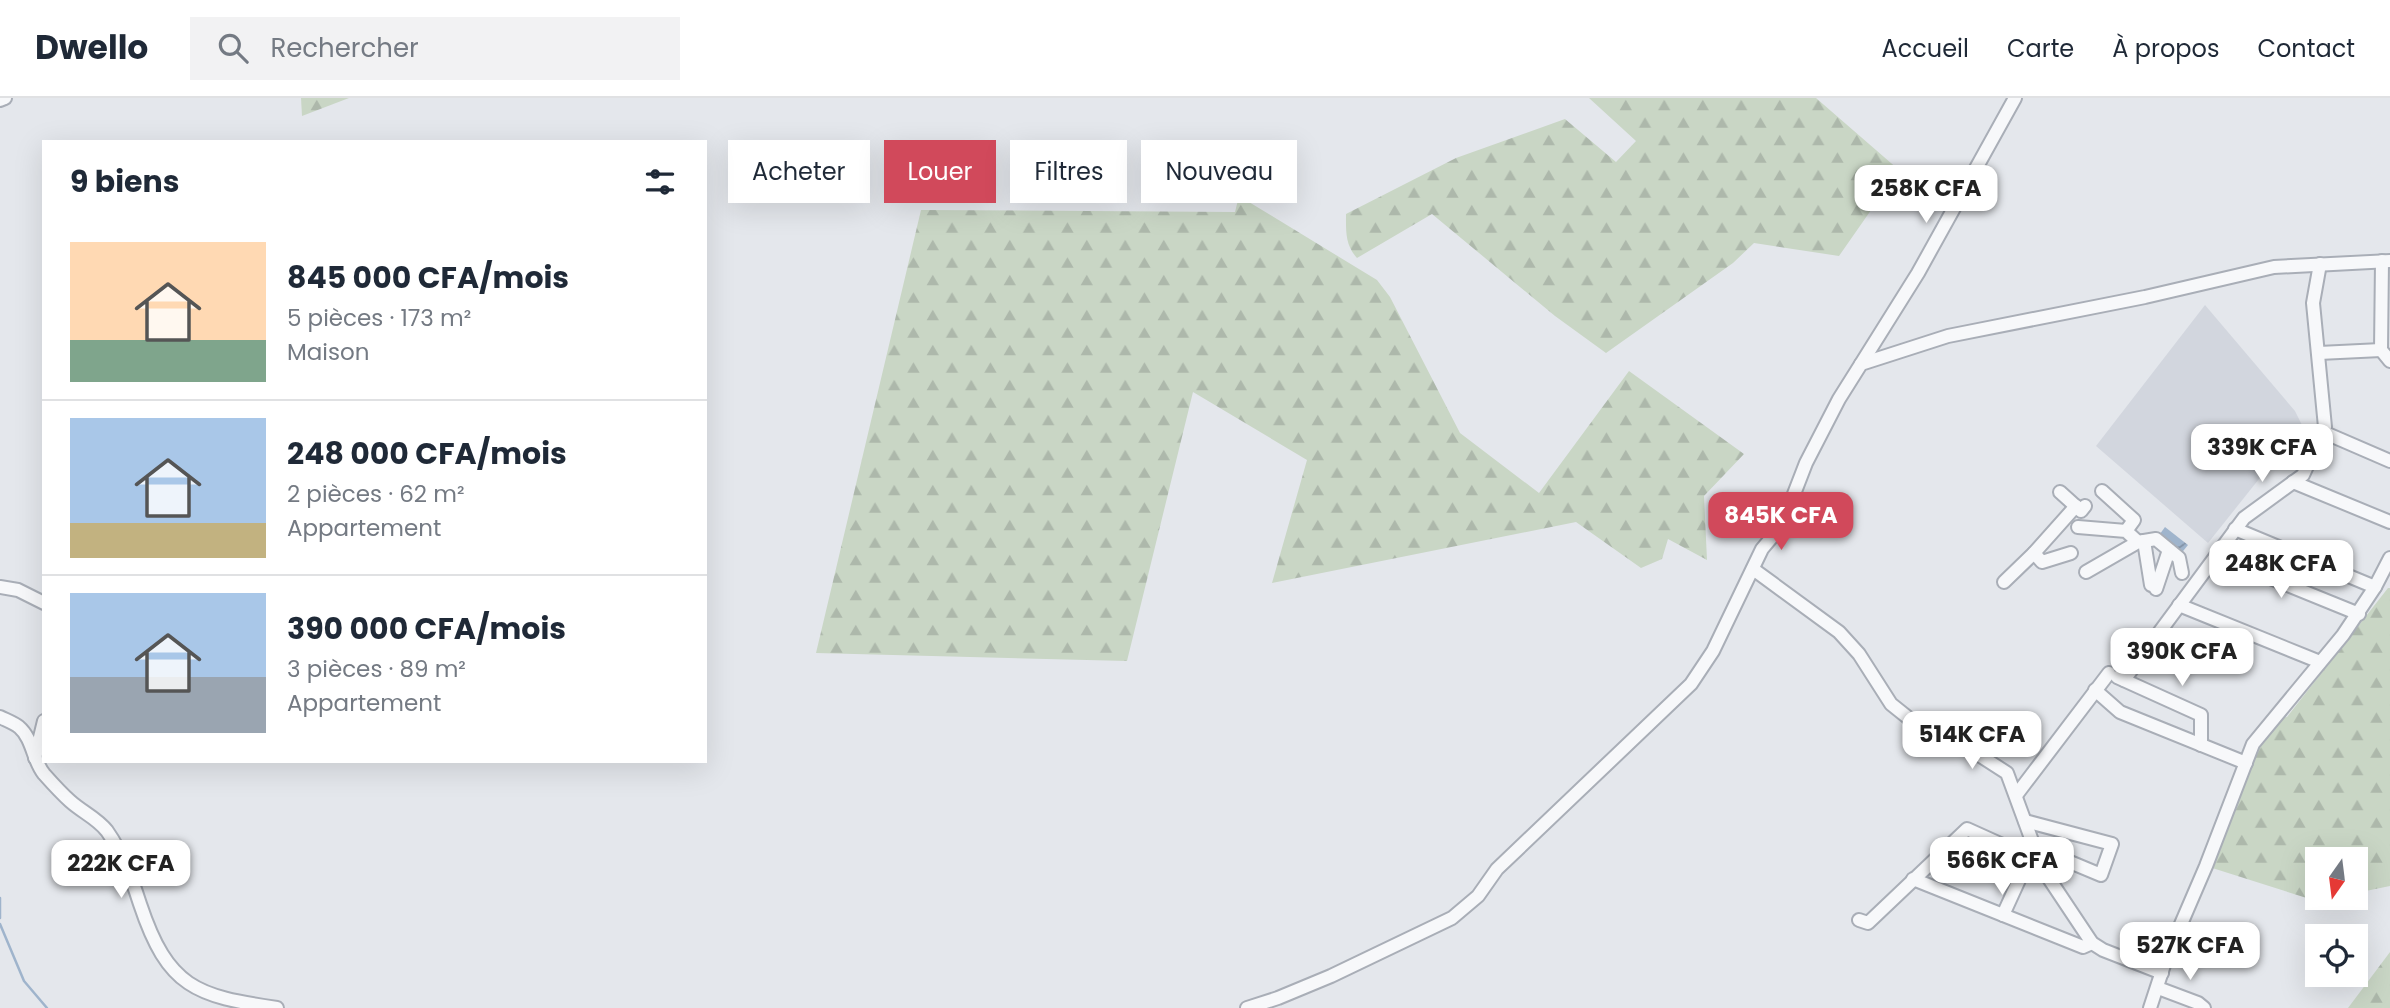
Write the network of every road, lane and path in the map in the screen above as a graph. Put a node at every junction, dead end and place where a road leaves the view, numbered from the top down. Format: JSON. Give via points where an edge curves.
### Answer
{"nodes":[{"id":1,"x":5,"y":98,"type":"edge"},
{"id":2,"x":2015,"y":98,"type":"edge"},
{"id":3,"x":0,"y":100,"type":"edge"},
{"id":4,"x":2386,"y":261,"type":"edge"},
{"id":5,"x":2320,"y":264,"type":"junction"},
{"id":6,"x":2386,"y":294,"type":"edge"},
{"id":7,"x":2382,"y":350,"type":"junction"},
{"id":8,"x":2319,"y":353,"type":"junction"},
{"id":9,"x":2390,"y":361,"type":"edge"},
{"id":10,"x":1861,"y":364,"type":"junction"},
{"id":11,"x":2323,"y":432,"type":"junction"},
{"id":12,"x":2390,"y":461,"type":"edge"},
{"id":13,"x":2293,"y":482,"type":"junction"},
{"id":14,"x":2102,"y":491,"type":"dead end"},
{"id":15,"x":2062,"y":496,"type":"dead end"},
{"id":16,"x":2390,"y":522,"type":"edge"},
{"id":17,"x":2078,"y":527,"type":"dead end"},
{"id":18,"x":2235,"y":530,"type":"junction"},
{"id":19,"x":2126,"y":531,"type":"junction"},
{"id":20,"x":2141,"y":542,"type":"junction"},
{"id":21,"x":2169,"y":550,"type":"junction"},
{"id":22,"x":2034,"y":553,"type":"junction"},
{"id":23,"x":2071,"y":553,"type":"dead end"},
{"id":24,"x":2216,"y":556,"type":"junction"},
{"id":25,"x":2390,"y":558,"type":"edge"},
{"id":26,"x":1753,"y":569,"type":"junction"},
{"id":27,"x":2086,"y":572,"type":"dead end"},
{"id":28,"x":2182,"y":573,"type":"dead end"},
{"id":29,"x":2004,"y":582,"type":"dead end"},
{"id":30,"x":2382,"y":582,"type":"edge"},
{"id":31,"x":0,"y":587,"type":"edge"},
{"id":32,"x":42,"y":602,"type":"edge"},
{"id":33,"x":2179,"y":605,"type":"junction"},
{"id":34,"x":2358,"y":614,"type":"junction"},
{"id":35,"x":2320,"y":662,"type":"junction"},
{"id":36,"x":2124,"y":680,"type":"junction"},
{"id":37,"x":2095,"y":690,"type":"junction"},
{"id":38,"x":0,"y":717,"type":"edge"},
{"id":39,"x":42,"y":729,"type":"edge"},
{"id":40,"x":2201,"y":745,"type":"junction"},
{"id":41,"x":35,"y":758,"type":"junction"},
{"id":42,"x":2246,"y":762,"type":"junction"},
{"id":43,"x":2017,"y":794,"type":"junction"},
{"id":44,"x":2025,"y":821,"type":"junction"},
{"id":45,"x":2032,"y":852,"type":"junction"},
{"id":46,"x":1913,"y":879,"type":"junction"},
{"id":47,"x":2003,"y":915,"type":"junction"},
{"id":48,"x":1859,"y":920,"type":"dead end"},
{"id":49,"x":2092,"y":943,"type":"junction"},
{"id":50,"x":2162,"y":973,"type":"junction"},
{"id":51,"x":2158,"y":988,"type":"junction"},
{"id":52,"x":277,"y":1008,"type":"edge"},
{"id":53,"x":1247,"y":1008,"type":"edge"},
{"id":54,"x":2150,"y":1008,"type":"edge"},
{"id":55,"x":2204,"y":1008,"type":"edge"}],
"edges":[{"from":1,"to":3,"type":"street"},
{"from":2,"to":10,"type":"street","via":[[1918,273]]},
{"from":4,"to":5,"type":"street"},
{"from":4,"to":6,"type":"street"},
{"from":5,"to":8,"type":"street","via":[[2313,303]]},
{"from":5,"to":10,"type":"street","via":[[2274,267],[1948,336]]},
{"from":6,"to":7,"type":"street"},
{"from":7,"to":8,"type":"street"},
{"from":7,"to":9,"type":"street"},
{"from":8,"to":11,"type":"street"},
{"from":10,"to":26,"type":"street","via":[[1806,463],[1782,525]]},
{"from":11,"to":12,"type":"street"},
{"from":11,"to":13,"type":"street","via":[[2303,475]]},
{"from":13,"to":16,"type":"street"},
{"from":13,"to":18,"type":"street","via":[[2244,518]]},
{"from":14,"to":19,"type":"street","via":[[2134,520]]},
{"from":15,"to":22,"type":"street","via":[[2081,506]]},
{"from":17,"to":19,"type":"street"},
{"from":18,"to":24,"type":"street"},
{"from":18,"to":30,"type":"street"},
{"from":19,"to":20,"type":"street"},
{"from":20,"to":21,"type":"street","via":[[2156,539]]},
{"from":20,"to":21,"type":"street","via":[[2159,585]]},
{"from":20,"to":27,"type":"street"},
{"from":21,"to":28,"type":"street","via":[[2179,558]]},
{"from":22,"to":23,"type":"street","via":[[2042,562]]},
{"from":22,"to":29,"type":"street"},
{"from":24,"to":33,"type":"street"},
{"from":24,"to":34,"type":"street"},
{"from":25,"to":30,"type":"street"},
{"from":26,"to":43,"type":"street","via":[[1839,632],[1859,654],[1891,705],[2007,773]]},
{"from":26,"to":53,"type":"street","via":[[1713,652],[1691,684],[1497,869],[1470,905],[1331,976]]},
{"from":30,"to":34,"type":"street"},
{"from":31,"to":32,"type":"street"},
{"from":33,"to":35,"type":"street"},
{"from":33,"to":36,"type":"street"},
{"from":34,"to":35,"type":"street"},
{"from":35,"to":42,"type":"street","via":[[2253,744]]},
{"from":36,"to":37,"type":"street","via":[[2107,672]]},
{"from":36,"to":40,"type":"street","via":[[2201,715]]},
{"from":37,"to":40,"type":"street","via":[[2120,712]]},
{"from":37,"to":43,"type":"street"},
{"from":38,"to":41,"type":"street","via":[[19,727]]},
{"from":39,"to":41,"type":"street"},
{"from":40,"to":42,"type":"street"},
{"from":41,"to":52,"type":"street","via":[[41,771],[71,802],[106,830],[123,856],[163,957],[178,975],[213,996]]},
{"from":42,"to":50,"type":"street"},
{"from":43,"to":44,"type":"street"},
{"from":44,"to":45,"type":"street"},
{"from":44,"to":45,"type":"street","via":[[2112,844],[2101,875]]},
{"from":45,"to":46,"type":"street","via":[[1967,830]]},
{"from":45,"to":47,"type":"street"},
{"from":45,"to":49,"type":"street"},
{"from":46,"to":47,"type":"street"},
{"from":46,"to":48,"type":"street","via":[[1868,923]]},
{"from":47,"to":49,"type":"street","via":[[2083,947]]},
{"from":49,"to":50,"type":"street"},
{"from":50,"to":51,"type":"street"},
{"from":51,"to":54,"type":"street"},
{"from":51,"to":55,"type":"street"}]}
